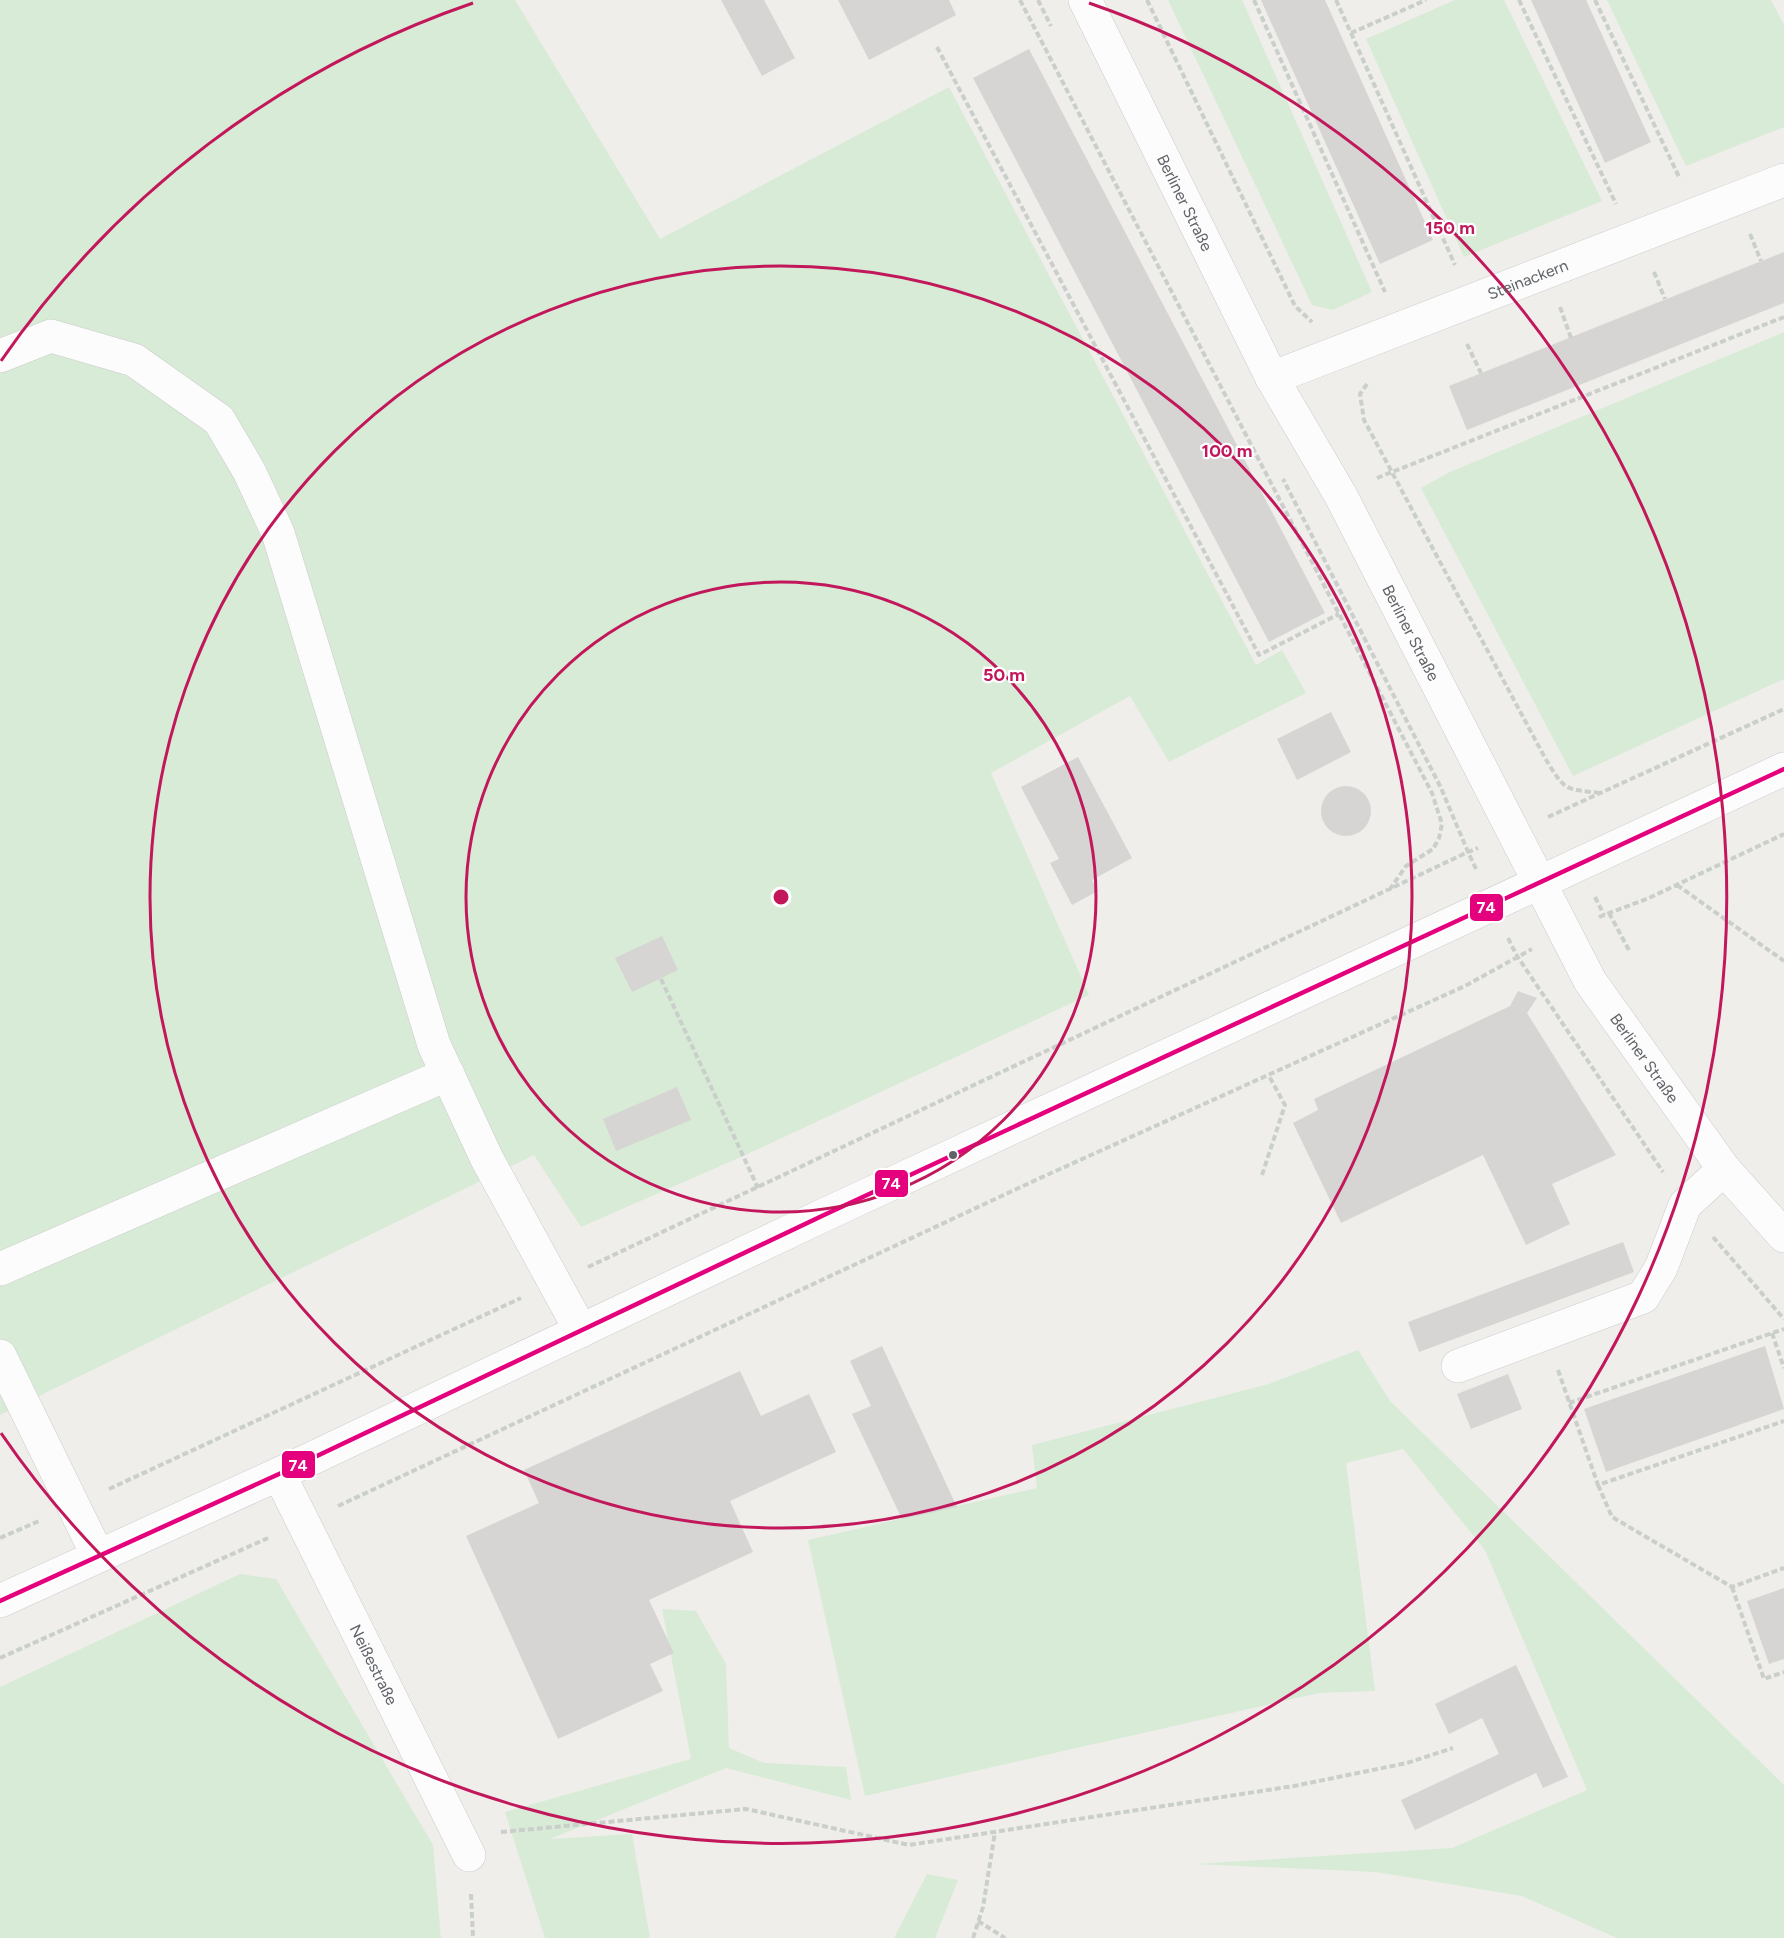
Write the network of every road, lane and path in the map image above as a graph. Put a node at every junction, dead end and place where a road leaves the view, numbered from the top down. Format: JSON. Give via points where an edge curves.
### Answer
{"nodes":[{"id":1,"x":1020,"y":0,"type":"edge"},
{"id":2,"x":1085,"y":0,"type":"edge"},
{"id":3,"x":1147,"y":0,"type":"edge"},
{"id":4,"x":1254,"y":0,"type":"edge"},
{"id":5,"x":1336,"y":0,"type":"edge"},
{"id":6,"x":1426,"y":0,"type":"edge"},
{"id":7,"x":1519,"y":0,"type":"edge"},
{"id":8,"x":1595,"y":0,"type":"edge"},
{"id":9,"x":1351,"y":33,"type":"junction"},
{"id":10,"x":937,"y":47,"type":"dead end"},
{"id":11,"x":1784,"y":180,"type":"edge"},
{"id":12,"x":1682,"y":182,"type":"dead end"},
{"id":13,"x":1617,"y":208,"type":"dead end"},
{"id":14,"x":1757,"y":226,"type":"dead end"},
{"id":15,"x":1761,"y":261,"type":"dead end"},
{"id":16,"x":1652,"y":267,"type":"dead end"},
{"id":17,"x":1458,"y":271,"type":"dead end"},
{"id":18,"x":1568,"y":299,"type":"dead end"},
{"id":19,"x":1665,"y":299,"type":"dead end"},
{"id":20,"x":1388,"y":300,"type":"dead end"},
{"id":21,"x":1784,"y":317,"type":"edge"},
{"id":22,"x":1321,"y":323,"type":"dead end"},
{"id":23,"x":1571,"y":338,"type":"dead end"},
{"id":24,"x":1464,"y":339,"type":"dead end"},
{"id":25,"x":0,"y":357,"type":"edge"},
{"id":26,"x":1481,"y":374,"type":"dead end"},
{"id":27,"x":1373,"y":376,"type":"dead end"},
{"id":28,"x":1272,"y":378,"type":"junction"},
{"id":29,"x":1392,"y":471,"type":"junction"},
{"id":30,"x":1377,"y":478,"type":"dead end"},
{"id":31,"x":1339,"y":614,"type":"junction"},
{"id":32,"x":1784,"y":709,"type":"edge"},
{"id":33,"x":1784,"y":769,"type":"edge"},
{"id":34,"x":1441,"y":788,"type":"dead end"},
{"id":35,"x":1601,"y":793,"type":"junction"},
{"id":36,"x":1551,"y":815,"type":"dead end"},
{"id":37,"x":1784,"y":834,"type":"edge"},
{"id":38,"x":1538,"y":884,"type":"junction"},
{"id":39,"x":1676,"y":885,"type":"junction"},
{"id":40,"x":1387,"y":892,"type":"junction"},
{"id":41,"x":1630,"y":952,"type":"dead end"},
{"id":42,"x":1784,"y":961,"type":"edge"},
{"id":43,"x":661,"y":979,"type":"dead end"},
{"id":44,"x":448,"y":1074,"type":"junction"},
{"id":45,"x":1269,"y":1076,"type":"junction"},
{"id":46,"x":1724,"y":1169,"type":"junction"},
{"id":47,"x":1262,"y":1175,"type":"dead end"},
{"id":48,"x":758,"y":1188,"type":"junction"},
{"id":49,"x":1685,"y":1204,"type":"junction"},
{"id":50,"x":1784,"y":1236,"type":"edge"},
{"id":51,"x":0,"y":1269,"type":"edge"},
{"id":52,"x":555,"y":1282,"type":"junction"},
{"id":53,"x":1784,"y":1319,"type":"edge"},
{"id":54,"x":1784,"y":1329,"type":"edge"},
{"id":55,"x":581,"y":1331,"type":"junction"},
{"id":56,"x":1545,"y":1333,"type":"junction"},
{"id":57,"x":1772,"y":1333,"type":"junction"},
{"id":58,"x":0,"y":1356,"type":"edge"},
{"id":59,"x":1458,"y":1366,"type":"dead end"},
{"id":60,"x":1784,"y":1368,"type":"edge"},
{"id":61,"x":1569,"y":1403,"type":"junction"},
{"id":62,"x":1784,"y":1420,"type":"edge"},
{"id":63,"x":279,"y":1474,"type":"junction"},
{"id":64,"x":1598,"y":1485,"type":"junction"},
{"id":65,"x":74,"y":1505,"type":"junction"},
{"id":66,"x":303,"y":1523,"type":"junction"},
{"id":67,"x":0,"y":1538,"type":"edge"},
{"id":68,"x":98,"y":1556,"type":"junction"},
{"id":69,"x":1784,"y":1568,"type":"edge"},
{"id":70,"x":1732,"y":1587,"type":"junction"},
{"id":71,"x":0,"y":1601,"type":"edge"},
{"id":72,"x":0,"y":1658,"type":"edge"},
{"id":73,"x":1784,"y":1672,"type":"edge"},
{"id":74,"x":1453,"y":1748,"type":"dead end"},
{"id":75,"x":995,"y":1832,"type":"junction"},
{"id":76,"x":466,"y":1845,"type":"junction"},
{"id":77,"x":978,"y":1921,"type":"junction"},
{"id":78,"x":473,"y":1938,"type":"edge"},
{"id":79,"x":973,"y":1938,"type":"edge"},
{"id":80,"x":1005,"y":1938,"type":"edge"}],
"edges":[{"from":1,"to":31,"type":"path"},
{"from":2,"to":28,"type":"street","name":"Berliner Straße"},
{"from":3,"to":22,"type":"path","via":[[1295,306],[1311,322]]},
{"from":4,"to":20,"type":"path"},
{"from":5,"to":9,"type":"path"},
{"from":6,"to":9,"type":"path"},
{"from":7,"to":13,"type":"path"},
{"from":8,"to":12,"type":"path"},
{"from":9,"to":17,"type":"path"},
{"from":10,"to":31,"type":"path","via":[[1259,655]]},
{"from":11,"to":28,"type":"street","name":"Steinackern"},
{"from":14,"to":15,"type":"path","via":[[1748,230]]},
{"from":16,"to":19,"type":"path"},
{"from":18,"to":23,"type":"path","via":[[1558,303]]},
{"from":21,"to":29,"type":"path"},
{"from":24,"to":26,"type":"path"},
{"from":25,"to":44,"type":"street","via":[[51,336],[124,357],[134,360],[219,420],[278,533],[434,1045]]},
{"from":27,"to":29,"type":"path","via":[[1360,394],[1364,420]]},
{"from":28,"to":38,"type":"street","name":"Berliner Straße","via":[[1341,496]]},
{"from":29,"to":30,"type":"path"},
{"from":29,"to":35,"type":"path","via":[[1560,784],[1570,790]]},
{"from":31,"to":40,"type":"path","via":[[1432,793],[1442,824],[1433,849],[1406,866]]},
{"from":32,"to":35,"type":"path"},
{"from":33,"to":38,"type":"street"},
{"from":34,"to":40,"type":"path","via":[[1468,852]]},
{"from":35,"to":36,"type":"path"},
{"from":37,"to":39,"type":"path"},
{"from":38,"to":46,"type":"street","name":"Berliner Straße","via":[[1590,981]]},
{"from":38,"to":55,"type":"street"},
{"from":39,"to":41,"type":"path","via":[[1609,913]]},
{"from":39,"to":42,"type":"path"},
{"from":40,"to":48,"type":"path"},
{"from":43,"to":48,"type":"path"},
{"from":44,"to":51,"type":"street"},
{"from":44,"to":52,"type":"street","via":[[487,1159]]},
{"from":45,"to":47,"type":"path","via":[[1285,1105]]},
{"from":45,"to":49,"type":"path","via":[[1474,982],[1517,956]]},
{"from":45,"to":66,"type":"path","via":[[1038,1179]]},
{"from":46,"to":49,"type":"street"},
{"from":46,"to":50,"type":"street","name":"Berliner Straße"},
{"from":48,"to":52,"type":"path"},
{"from":49,"to":53,"type":"path"},
{"from":49,"to":56,"type":"street","via":[[1661,1268],[1643,1297]]},
{"from":52,"to":55,"type":"street"},
{"from":52,"to":65,"type":"path"},
{"from":54,"to":57,"type":"path"},
{"from":55,"to":63,"type":"street"},
{"from":56,"to":59,"type":"street"},
{"from":56,"to":61,"type":"path"},
{"from":57,"to":60,"type":"path"},
{"from":57,"to":61,"type":"path"},
{"from":58,"to":65,"type":"street"},
{"from":61,"to":64,"type":"path"},
{"from":62,"to":64,"type":"path"},
{"from":63,"to":66,"type":"street","name":"Neißestraße"},
{"from":63,"to":68,"type":"street"},
{"from":64,"to":70,"type":"path","via":[[1612,1517]]},
{"from":65,"to":67,"type":"path"},
{"from":65,"to":68,"type":"street"},
{"from":66,"to":72,"type":"path"},
{"from":66,"to":76,"type":"street","name":"Neißestraße"},
{"from":68,"to":71,"type":"street"},
{"from":69,"to":70,"type":"path"},
{"from":70,"to":73,"type":"path","via":[[1764,1679]]},
{"from":74,"to":75,"type":"path","via":[[1407,1763],[1294,1786]]},
{"from":75,"to":76,"type":"path","via":[[909,1845],[746,1809]]},
{"from":75,"to":77,"type":"path"},
{"from":76,"to":78,"type":"path"},
{"from":77,"to":79,"type":"path"},
{"from":77,"to":80,"type":"path"}]}
